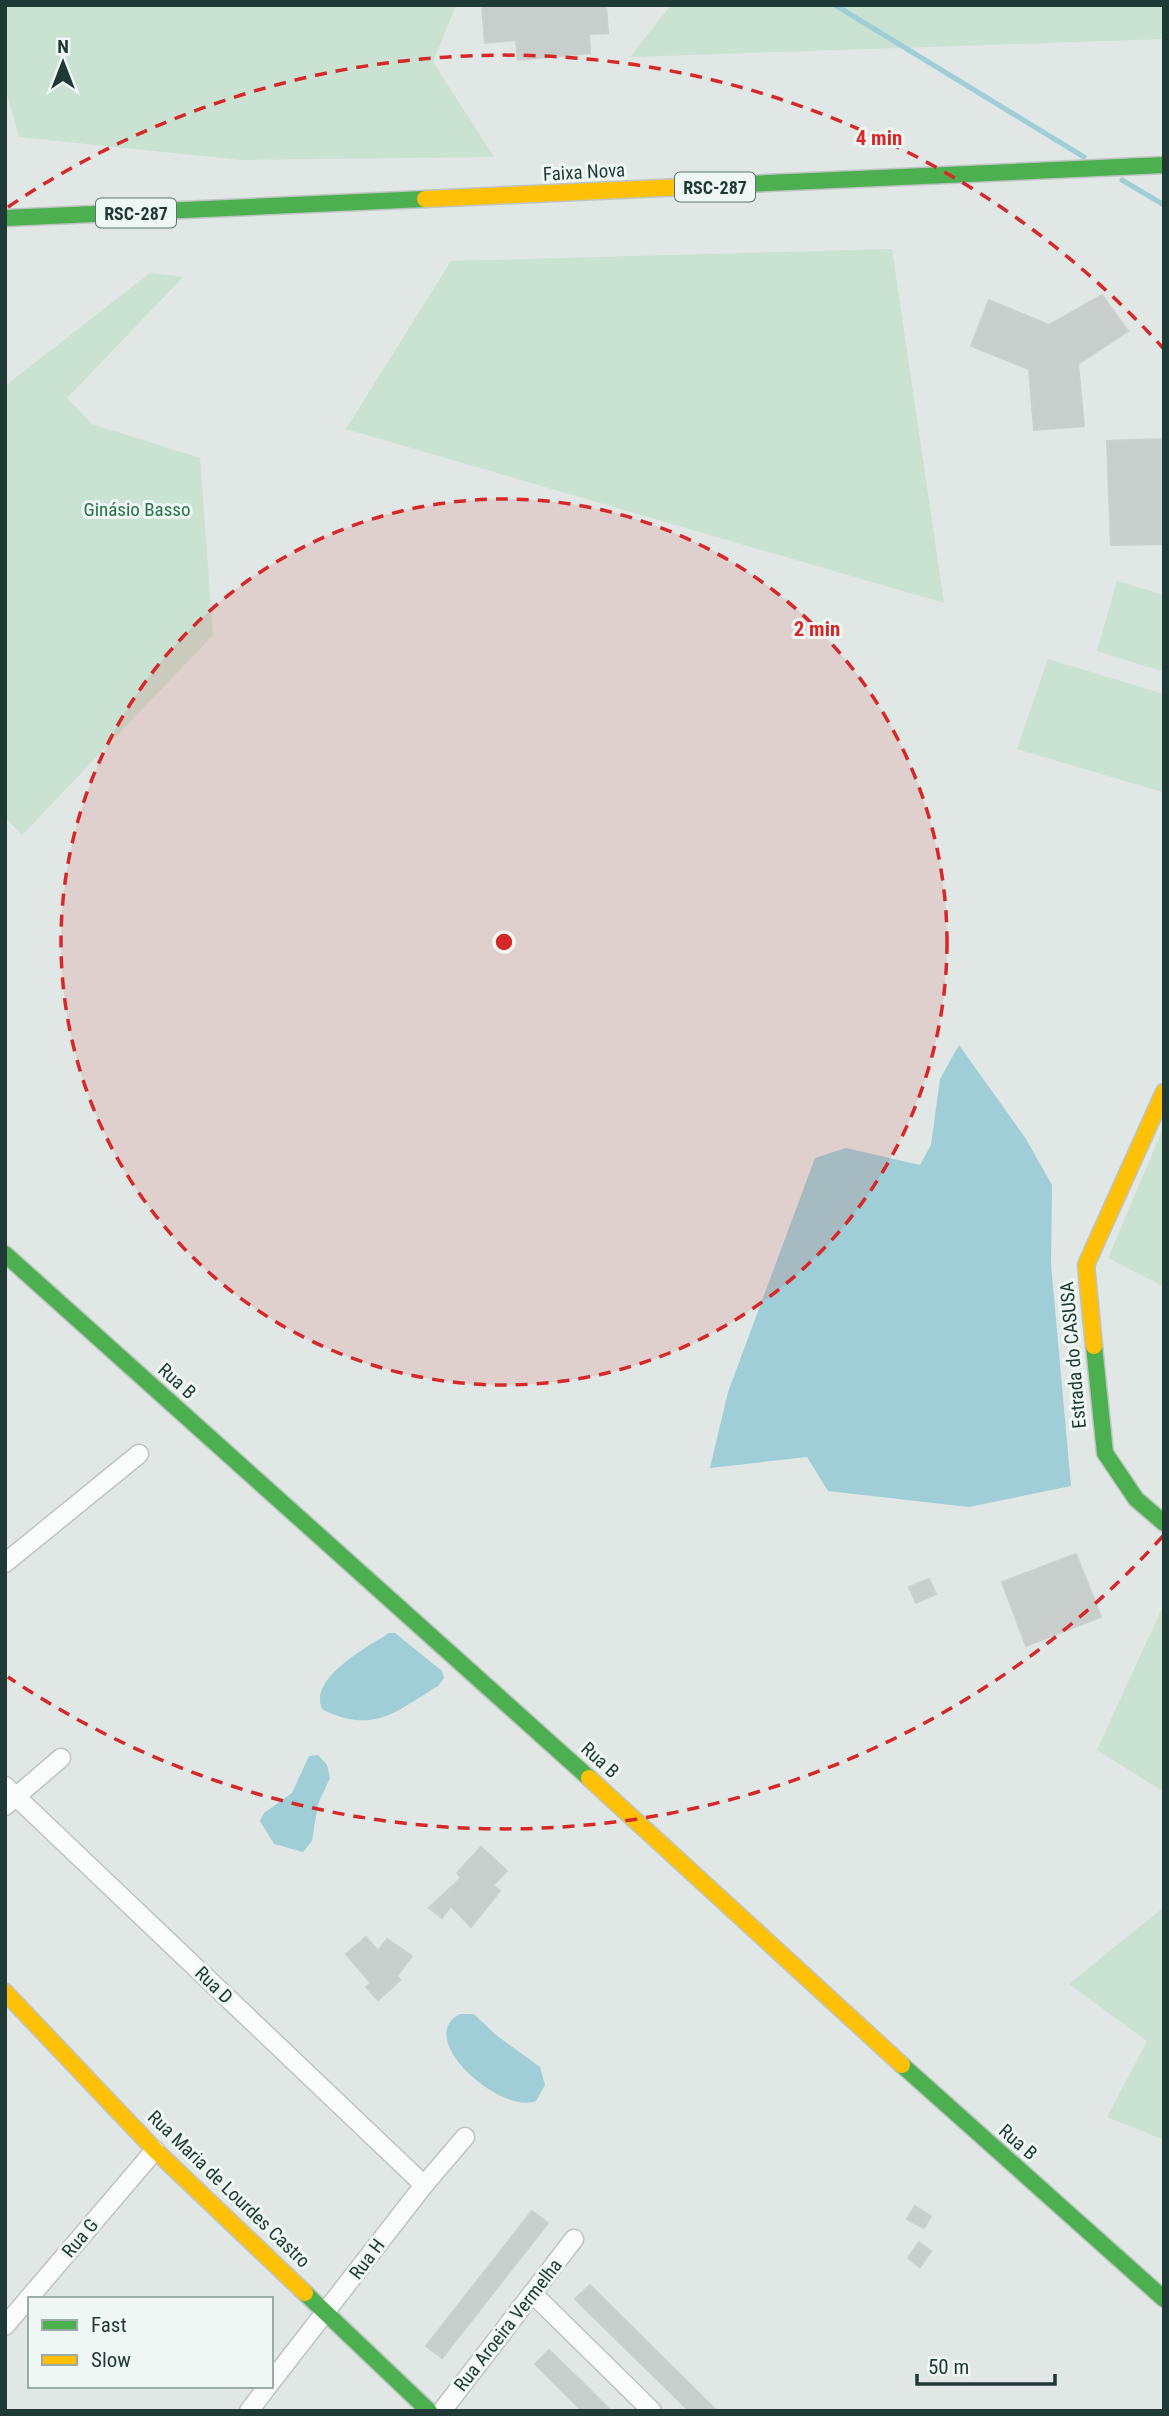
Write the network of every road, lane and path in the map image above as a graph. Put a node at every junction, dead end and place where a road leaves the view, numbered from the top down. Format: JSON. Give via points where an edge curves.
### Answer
{"nodes":[{"id":1,"x":1164,"y":164,"type":"edge"},
{"id":2,"x":5,"y":218,"type":"edge"},
{"id":3,"x":1164,"y":1093,"type":"edge"},
{"id":4,"x":5,"y":1254,"type":"edge"},
{"id":5,"x":139,"y":1454,"type":"dead end"},
{"id":6,"x":1164,"y":1523,"type":"edge"},
{"id":7,"x":5,"y":1563,"type":"edge"},
{"id":8,"x":61,"y":1758,"type":"dead end"},
{"id":9,"x":9,"y":1796,"type":"edge"},
{"id":10,"x":5,"y":1992,"type":"edge"},
{"id":11,"x":465,"y":2137,"type":"dead end"},
{"id":12,"x":155,"y":2150,"type":"junction"},
{"id":13,"x":424,"y":2185,"type":"junction"},
{"id":14,"x":575,"y":2239,"type":"dead end"},
{"id":15,"x":532,"y":2293,"type":"junction"},
{"id":16,"x":30,"y":2297,"type":"edge"},
{"id":17,"x":28,"y":2299,"type":"edge"},
{"id":18,"x":1164,"y":2299,"type":"edge"},
{"id":19,"x":327,"y":2311,"type":"junction"},
{"id":20,"x":5,"y":2326,"type":"edge"},
{"id":21,"x":273,"y":2379,"type":"edge"},
{"id":22,"x":266,"y":2388,"type":"edge"},
{"id":23,"x":249,"y":2411,"type":"edge"},
{"id":24,"x":429,"y":2411,"type":"edge"},
{"id":25,"x":442,"y":2411,"type":"edge"},
{"id":26,"x":652,"y":2411,"type":"edge"}],
"edges":[{"from":1,"to":2,"type":"main road","name":"Faixa Nova","number":"RSC-287"},
{"from":3,"to":6,"type":"main road","name":"Estrada do CASUSA","via":[[1086,1265],[1105,1453],[1136,1499]]},
{"from":4,"to":18,"type":"main road","name":"Rua B"},
{"from":5,"to":7,"type":"street"},
{"from":8,"to":9,"type":"street"},
{"from":9,"to":13,"type":"street","name":"Rua D"},
{"from":10,"to":12,"type":"main road","name":"Rua Maria de Lourdes Castro"},
{"from":11,"to":13,"type":"street","name":"Rua H"},
{"from":12,"to":16,"type":"street","name":"Rua G"},
{"from":12,"to":19,"type":"main road","name":"Rua Maria de Lourdes Castro"},
{"from":13,"to":19,"type":"street","name":"Rua H"},
{"from":14,"to":15,"type":"street","name":"Rua Aroeira Vermelha"},
{"from":15,"to":25,"type":"street","name":"Rua Aroeira Vermelha"},
{"from":15,"to":26,"type":"street"},
{"from":17,"to":20,"type":"street","name":"Rua G"},
{"from":19,"to":21,"type":"street","name":"Rua H"},
{"from":19,"to":24,"type":"main road","name":"Rua Maria de Lourdes Castro"},
{"from":22,"to":23,"type":"street"}]}
